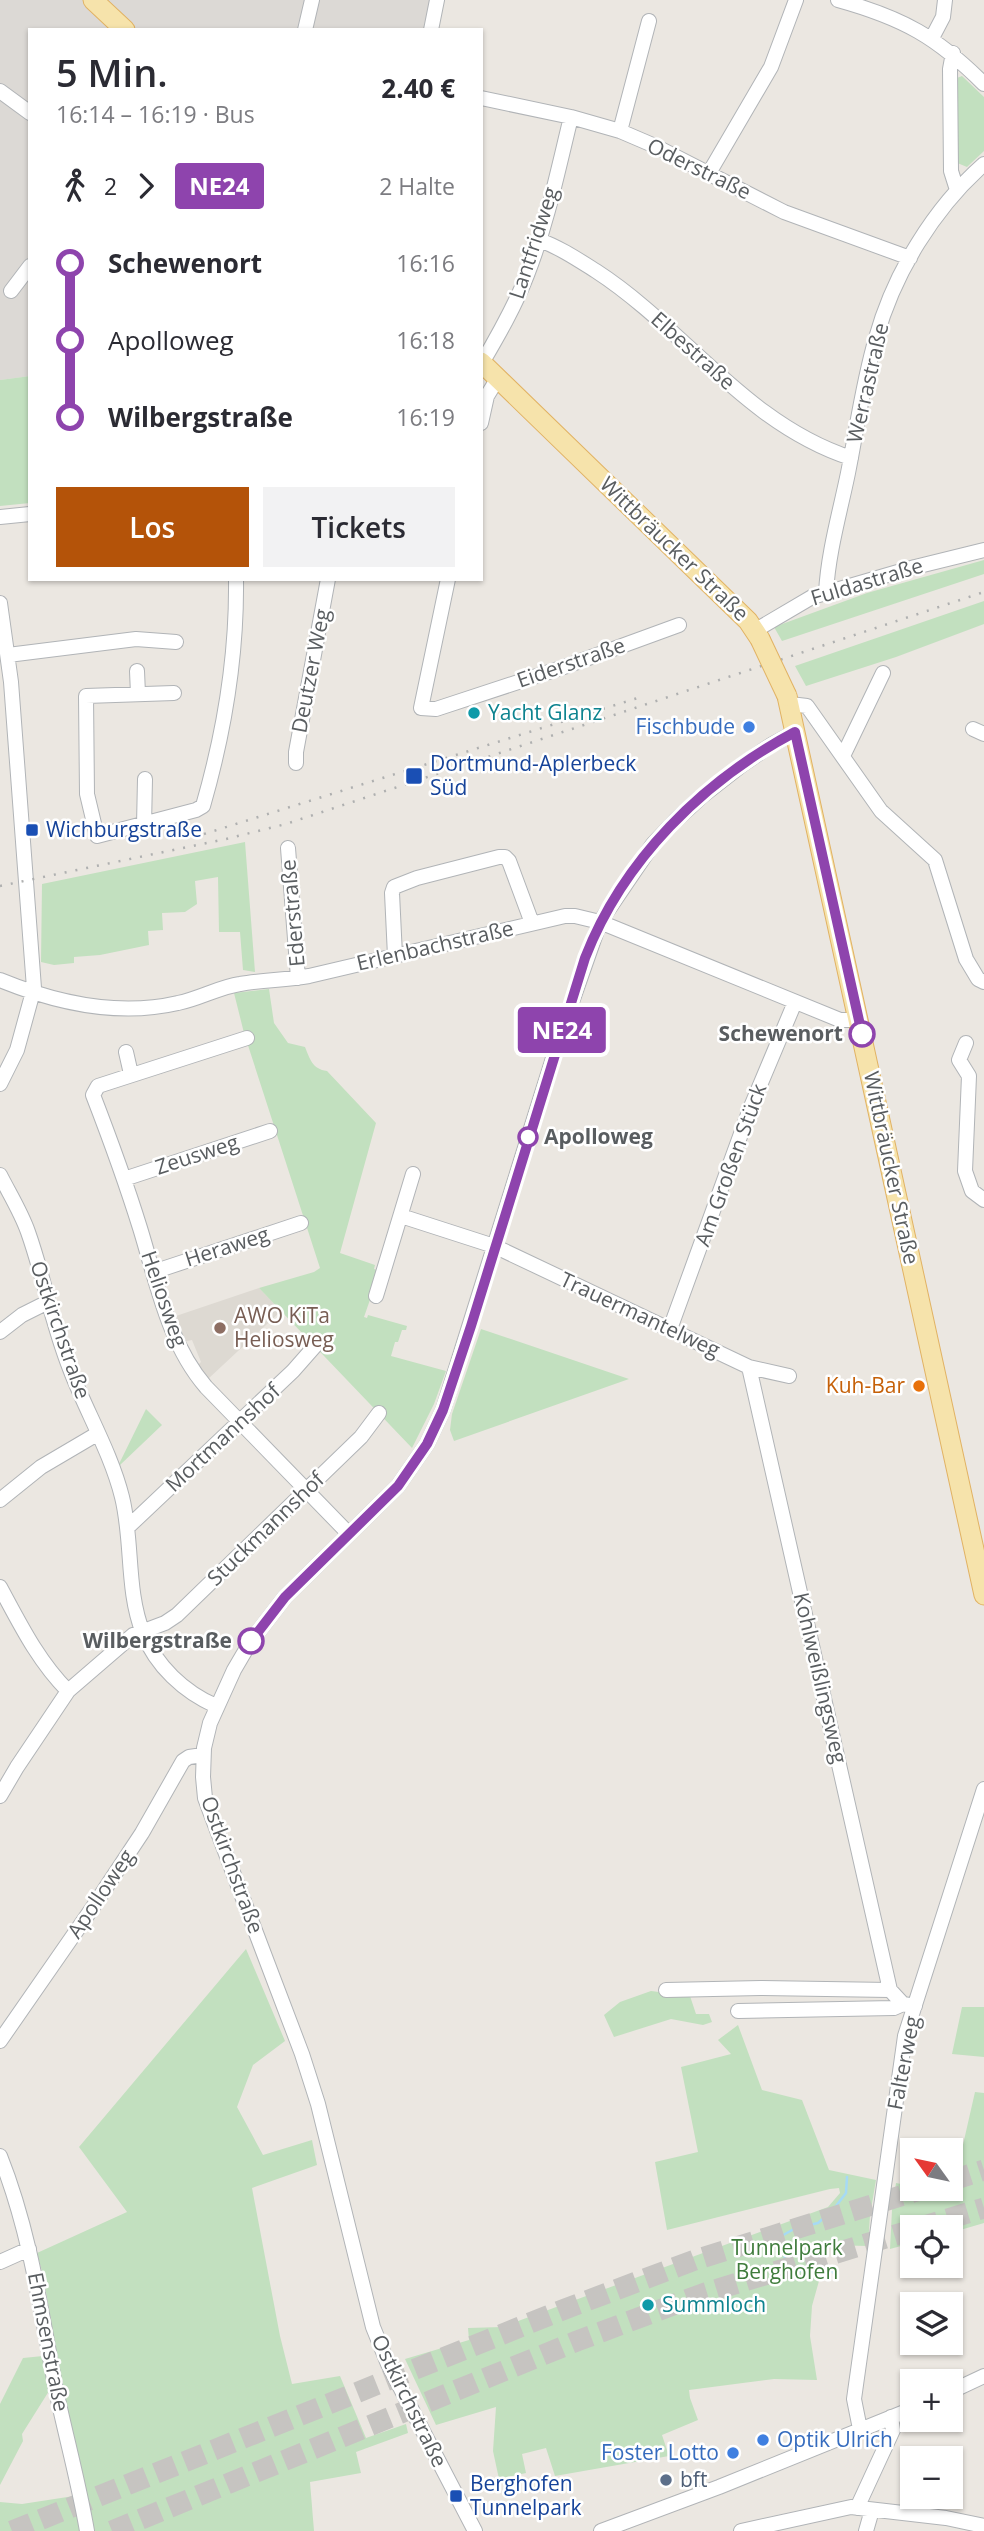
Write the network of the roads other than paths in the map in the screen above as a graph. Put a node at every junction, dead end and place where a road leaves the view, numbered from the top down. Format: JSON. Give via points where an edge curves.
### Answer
{"nodes":[{"id":1,"x":93,"y":0,"type":"edge"},
{"id":2,"x":312,"y":0,"type":"edge"},
{"id":3,"x":437,"y":0,"type":"edge"},
{"id":4,"x":796,"y":0,"type":"edge"},
{"id":5,"x":838,"y":0,"type":"edge"},
{"id":6,"x":945,"y":0,"type":"edge"},
{"id":7,"x":649,"y":21,"type":"dead end"},
{"id":8,"x":123,"y":28,"type":"edge"},
{"id":9,"x":305,"y":28,"type":"edge"},
{"id":10,"x":431,"y":28,"type":"edge"},
{"id":11,"x":932,"y":38,"type":"junction"},
{"id":12,"x":953,"y":53,"type":"junction"},
{"id":13,"x":984,"y":84,"type":"edge"},
{"id":14,"x":0,"y":91,"type":"edge"},
{"id":15,"x":483,"y":98,"type":"edge"},
{"id":16,"x":28,"y":112,"type":"edge"},
{"id":17,"x":571,"y":117,"type":"junction"},
{"id":18,"x":621,"y":131,"type":"junction"},
{"id":19,"x":984,"y":164,"type":"edge"},
{"id":20,"x":709,"y":173,"type":"junction"},
{"id":21,"x":957,"y":190,"type":"junction"},
{"id":22,"x":539,"y":240,"type":"junction"},
{"id":23,"x":910,"y":258,"type":"junction"},
{"id":24,"x":28,"y":269,"type":"edge"},
{"id":25,"x":11,"y":291,"type":"dead end"},
{"id":26,"x":483,"y":360,"type":"edge"},
{"id":27,"x":483,"y":363,"type":"edge"},
{"id":28,"x":498,"y":378,"type":"junction"},
{"id":29,"x":483,"y":414,"type":"edge"},
{"id":30,"x":851,"y":458,"type":"junction"},
{"id":31,"x":28,"y":514,"type":"edge"},
{"id":32,"x":0,"y":517,"type":"edge"},
{"id":33,"x":984,"y":550,"type":"edge"},
{"id":34,"x":236,"y":581,"type":"edge"},
{"id":35,"x":328,"y":581,"type":"edge"},
{"id":36,"x":448,"y":581,"type":"edge"},
{"id":37,"x":826,"y":593,"type":"junction"},
{"id":38,"x":0,"y":603,"type":"edge"},
{"id":39,"x":679,"y":625,"type":"dead end"},
{"id":40,"x":758,"y":634,"type":"junction"},
{"id":41,"x":176,"y":642,"type":"dead end"},
{"id":42,"x":8,"y":655,"type":"junction"},
{"id":43,"x":137,"y":671,"type":"dead end"},
{"id":44,"x":883,"y":673,"type":"dead end"},
{"id":45,"x":138,"y":694,"type":"junction"},
{"id":46,"x":174,"y":694,"type":"dead end"},
{"id":47,"x":788,"y":700,"type":"junction"},
{"id":48,"x":795,"y":732,"type":"junction"},
{"id":49,"x":843,"y":756,"type":"junction"},
{"id":50,"x":296,"y":763,"type":"dead end"},
{"id":51,"x":145,"y":779,"type":"dead end"},
{"id":52,"x":144,"y":825,"type":"junction"},
{"id":53,"x":288,"y":848,"type":"dead end"},
{"id":54,"x":600,"y":922,"type":"junction"},
{"id":55,"x":532,"y":923,"type":"junction"},
{"id":56,"x":395,"y":956,"type":"junction"},
{"id":57,"x":298,"y":978,"type":"junction"},
{"id":58,"x":0,"y":980,"type":"edge"},
{"id":59,"x":984,"y":982,"type":"edge"},
{"id":60,"x":33,"y":994,"type":"junction"},
{"id":61,"x":794,"y":1002,"type":"junction"},
{"id":62,"x":859,"y":1020,"type":"junction"},
{"id":63,"x":247,"y":1038,"type":"dead end"},
{"id":64,"x":966,"y":1043,"type":"dead end"},
{"id":65,"x":126,"y":1052,"type":"dead end"},
{"id":66,"x":131,"y":1074,"type":"junction"},
{"id":67,"x":0,"y":1084,"type":"edge"},
{"id":68,"x":270,"y":1131,"type":"dead end"},
{"id":69,"x":413,"y":1174,"type":"dead end"},
{"id":70,"x":124,"y":1178,"type":"junction"},
{"id":71,"x":1,"y":1181,"type":"edge"},
{"id":72,"x":984,"y":1200,"type":"edge"},
{"id":73,"x":401,"y":1216,"type":"junction"},
{"id":74,"x":300,"y":1223,"type":"dead end"},
{"id":75,"x":494,"y":1246,"type":"junction"},
{"id":76,"x":153,"y":1272,"type":"junction"},
{"id":77,"x":376,"y":1296,"type":"dead end"},
{"id":78,"x":48,"y":1302,"type":"junction"},
{"id":79,"x":670,"y":1329,"type":"junction"},
{"id":80,"x":0,"y":1332,"type":"edge"},
{"id":81,"x":315,"y":1346,"type":"dead end"},
{"id":82,"x":749,"y":1367,"type":"junction"},
{"id":83,"x":789,"y":1376,"type":"dead end"},
{"id":84,"x":379,"y":1413,"type":"dead end"},
{"id":85,"x":240,"y":1422,"type":"junction"},
{"id":86,"x":97,"y":1434,"type":"junction"},
{"id":87,"x":307,"y":1491,"type":"junction"},
{"id":88,"x":0,"y":1500,"type":"edge"},
{"id":89,"x":127,"y":1528,"type":"junction"},
{"id":90,"x":349,"y":1534,"type":"junction"},
{"id":91,"x":0,"y":1587,"type":"edge"},
{"id":92,"x":984,"y":1595,"type":"edge"},
{"id":93,"x":143,"y":1633,"type":"junction"},
{"id":94,"x":68,"y":1691,"type":"junction"},
{"id":95,"x":216,"y":1706,"type":"junction"},
{"id":96,"x":203,"y":1755,"type":"junction"},
{"id":97,"x":984,"y":1789,"type":"edge"},
{"id":98,"x":0,"y":1796,"type":"edge"},
{"id":99,"x":761,"y":1988,"type":"junction"},
{"id":100,"x":827,"y":1989,"type":"junction"},
{"id":101,"x":666,"y":1990,"type":"dead end"},
{"id":102,"x":890,"y":1990,"type":"junction"},
{"id":103,"x":909,"y":2005,"type":"junction"},
{"id":104,"x":759,"y":2009,"type":"junction"},
{"id":105,"x":827,"y":2009,"type":"junction"},
{"id":106,"x":738,"y":2011,"type":"dead end"},
{"id":107,"x":0,"y":2041,"type":"edge"},
{"id":108,"x":0,"y":2156,"type":"edge"},
{"id":109,"x":29,"y":2249,"type":"junction"},
{"id":110,"x":0,"y":2262,"type":"edge"},
{"id":111,"x":984,"y":2376,"type":"edge"},
{"id":112,"x":963,"y":2386,"type":"edge"},
{"id":113,"x":900,"y":2414,"type":"edge"},
{"id":114,"x":891,"y":2417,"type":"junction"},
{"id":115,"x":860,"y":2429,"type":"junction"},
{"id":116,"x":857,"y":2508,"type":"junction"},
{"id":117,"x":872,"y":2510,"type":"junction"},
{"id":118,"x":984,"y":2526,"type":"edge"},
{"id":119,"x":87,"y":2531,"type":"edge"},
{"id":120,"x":475,"y":2531,"type":"edge"},
{"id":121,"x":601,"y":2531,"type":"edge"},
{"id":122,"x":741,"y":2531,"type":"edge"},
{"id":123,"x":866,"y":2531,"type":"edge"}],
"edges":[{"from":1,"to":8,"type":"main road"},
{"from":2,"to":9,"type":"street"},
{"from":3,"to":10,"type":"street"},
{"from":4,"to":20,"type":"street","via":[[771,67]]},
{"from":5,"to":11,"type":"street","via":[[879,12]]},
{"from":6,"to":11,"type":"street","via":[[943,17]]},
{"from":7,"to":18,"type":"street"},
{"from":11,"to":12,"type":"street"},
{"from":12,"to":13,"type":"street"},
{"from":12,"to":21,"type":"street","via":[[951,170]]},
{"from":14,"to":16,"type":"street"},
{"from":15,"to":17,"type":"street","name":"Oderstraße"},
{"from":17,"to":18,"type":"street","name":"Oderstraße"},
{"from":17,"to":22,"type":"street","name":"Lantfridweg"},
{"from":18,"to":20,"type":"street","name":"Oderstraße"},
{"from":19,"to":21,"type":"street","name":"Werrastraße"},
{"from":20,"to":23,"type":"street","name":"Oderstraße","via":[[804,221]]},
{"from":21,"to":23,"type":"street","name":"Werrastraße"},
{"from":22,"to":26,"type":"street","name":"Lantfridweg","via":[[512,309]]},
{"from":22,"to":30,"type":"street","name":"Elbestraße","via":[[627,293],[757,407]]},
{"from":23,"to":30,"type":"street","name":"Werrastraße","via":[[876,338]]},
{"from":24,"to":25,"type":"street"},
{"from":27,"to":28,"type":"main road","name":"Wittbräucker Straße"},
{"from":28,"to":29,"type":"street"},
{"from":28,"to":40,"type":"main road","name":"Wittbräucker Straße"},
{"from":30,"to":37,"type":"street","name":"Werrastraße"},
{"from":31,"to":32,"type":"street"},
{"from":33,"to":37,"type":"street","name":"Fuldastraße"},
{"from":34,"to":52,"type":"street","via":[[231,676],[203,806]]},
{"from":35,"to":50,"type":"street","name":"Deutzer Weg"},
{"from":36,"to":39,"type":"street","name":"Eiderstraße","via":[[421,708],[436,709]]},
{"from":37,"to":40,"type":"street","name":"Fuldastraße","via":[[800,603]]},
{"from":38,"to":42,"type":"street"},
{"from":40,"to":47,"type":"main road","name":"Wittbräucker Straße","bridge":true},
{"from":41,"to":42,"type":"street","via":[[136,639]]},
{"from":42,"to":60,"type":"street"},
{"from":43,"to":45,"type":"street"},
{"from":44,"to":49,"type":"street"},
{"from":45,"to":46,"type":"street"},
{"from":45,"to":52,"type":"street","via":[[86,696],[87,794],[97,836]]},
{"from":47,"to":48,"type":"main road","name":"Wittbräucker Straße"},
{"from":47,"to":49,"type":"street","via":[[807,706]]},
{"from":48,"to":54,"type":"street","via":[[742,765],[675,821],[653,844]]},
{"from":48,"to":62,"type":"main road","name":"Wittbräucker Straße"},
{"from":49,"to":59,"type":"street","via":[[881,811],[935,860],[967,959]]},
{"from":51,"to":52,"type":"street"},
{"from":53,"to":57,"type":"street","name":"Ederstraße"},
{"from":54,"to":55,"type":"street","name":"Erlenbachstraße","via":[[575,916]]},
{"from":54,"to":61,"type":"street","name":"Erlenbachstraße"},
{"from":54,"to":75,"type":"street"},
{"from":55,"to":56,"type":"street","name":"Erlenbachstraße"},
{"from":55,"to":56,"type":"street","via":[[509,861],[499,857],[394,887]]},
{"from":56,"to":57,"type":"street","name":"Erlenbachstraße"},
{"from":57,"to":60,"type":"street","name":"Erlenbachstraße","via":[[241,984],[181,1003],[142,1009]]},
{"from":58,"to":60,"type":"street","name":"Erlenbachstraße"},
{"from":60,"to":67,"type":"street","via":[[17,1050]]},
{"from":61,"to":62,"type":"street","name":"Erlenbachstraße","via":[[840,1020]]},
{"from":61,"to":79,"type":"street","name":"Am Großen Stück"},
{"from":62,"to":92,"type":"main road","name":"Wittbräucker Straße"},
{"from":63,"to":66,"type":"street","name":"Heliosweg"},
{"from":64,"to":72,"type":"street","via":[[960,1060],[969,1076],[965,1171],[972,1191]]},
{"from":65,"to":66,"type":"street"},
{"from":66,"to":70,"type":"street","name":"Heliosweg","via":[[98,1086],[93,1095]]},
{"from":68,"to":70,"type":"street","name":"Zeusweg"},
{"from":69,"to":73,"type":"street"},
{"from":70,"to":76,"type":"street","name":"Heliosweg"},
{"from":71,"to":78,"type":"street","name":"Ostkirchstraße","via":[[27,1230]]},
{"from":73,"to":75,"type":"street","name":"Trauermantelweg"},
{"from":73,"to":77,"type":"street"},
{"from":74,"to":76,"type":"street","name":"Heraweg"},
{"from":75,"to":79,"type":"street","name":"Trauermantelweg"},
{"from":75,"to":90,"type":"street","via":[[443,1410],[427,1444],[398,1486]]},
{"from":76,"to":85,"type":"street","name":"Heliosweg","via":[[175,1341],[195,1375]]},
{"from":78,"to":80,"type":"street"},
{"from":78,"to":86,"type":"street","name":"Ostkirchstraße"},
{"from":79,"to":82,"type":"street","name":"Trauermantelweg"},
{"from":81,"to":85,"type":"street","name":"Mortmannshof"},
{"from":82,"to":83,"type":"street","name":"Trauermantelweg"},
{"from":82,"to":102,"type":"street","name":"Kohlweißlingsweg"},
{"from":84,"to":87,"type":"street","name":"Stuckmannshof"},
{"from":85,"to":87,"type":"street","name":"Heliosweg"},
{"from":85,"to":89,"type":"street","name":"Mortmannshof"},
{"from":86,"to":88,"type":"street","via":[[41,1467]]},
{"from":86,"to":89,"type":"street","name":"Ostkirchstraße","via":[[122,1496]]},
{"from":87,"to":90,"type":"street","name":"Heliosweg"},
{"from":87,"to":93,"type":"street","name":"Stuckmannshof","via":[[177,1615]]},
{"from":89,"to":93,"type":"street","name":"Ostkirchstraße"},
{"from":90,"to":95,"type":"street","via":[[261,1627]]},
{"from":91,"to":94,"type":"street","via":[[36,1653]]},
{"from":93,"to":94,"type":"street","via":[[118,1646]]},
{"from":93,"to":95,"type":"street","name":"Ostkirchstraße","via":[[171,1676]]},
{"from":94,"to":98,"type":"street"},
{"from":95,"to":96,"type":"street","name":"Ostkirchstraße"},
{"from":96,"to":107,"type":"street","name":"Apolloweg","via":[[183,1761],[142,1833]]},
{"from":96,"to":120,"type":"street","name":"Ostkirchstraße","via":[[205,1798],[318,2104],[373,2327]]},
{"from":97,"to":103,"type":"street","name":"Falterweg"},
{"from":99,"to":100,"type":"street"},
{"from":99,"to":101,"type":"street"},
{"from":99,"to":104,"type":"street","via":[[755,2004]]},
{"from":100,"to":102,"type":"street"},
{"from":100,"to":105,"type":"street"},
{"from":102,"to":103,"type":"street"},
{"from":103,"to":105,"type":"street"},
{"from":103,"to":115,"type":"street","name":"Falterweg","via":[[860,2347],[854,2399]]},
{"from":104,"to":105,"type":"street"},
{"from":104,"to":106,"type":"street"},
{"from":108,"to":109,"type":"street","name":"Ehmsenstraße"},
{"from":109,"to":110,"type":"street"},
{"from":109,"to":119,"type":"street","name":"Ehmsenstraße"},
{"from":111,"to":112,"type":"street"},
{"from":113,"to":114,"type":"street"},
{"from":114,"to":115,"type":"street"},
{"from":114,"to":116,"type":"street","via":[[893,2430]]},
{"from":115,"to":121,"type":"street"},
{"from":116,"to":117,"type":"street"},
{"from":116,"to":122,"type":"street"},
{"from":117,"to":118,"type":"street"},
{"from":117,"to":123,"type":"street"}]}
